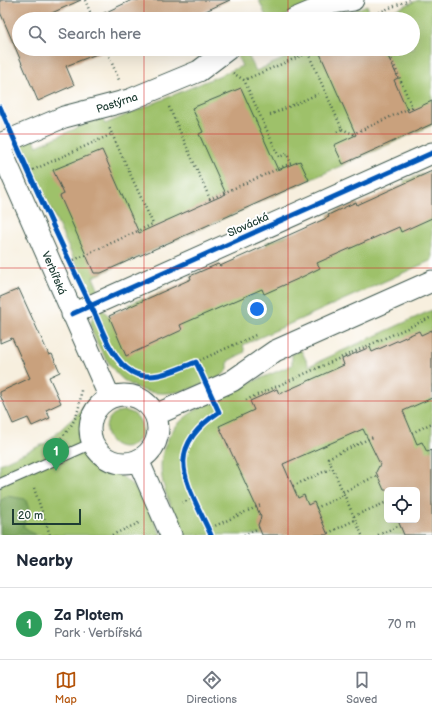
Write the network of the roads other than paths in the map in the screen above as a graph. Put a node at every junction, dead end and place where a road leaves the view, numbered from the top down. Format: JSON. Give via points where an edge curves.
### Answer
{"nodes":[{"id":1,"x":353,"y":0,"type":"edge"},
{"id":2,"x":311,"y":12,"type":"edge"},
{"id":3,"x":219,"y":56,"type":"edge"},
{"id":4,"x":4,"y":144,"type":"edge"},
{"id":5,"x":432,"y":153,"type":"edge"},
{"id":6,"x":432,"y":281,"type":"edge"},
{"id":7,"x":72,"y":314,"type":"junction"},
{"id":8,"x":110,"y":398,"type":"junction"},
{"id":9,"x":155,"y":415,"type":"junction"},
{"id":10,"x":93,"y":443,"type":"junction"},
{"id":11,"x":138,"y":460,"type":"junction"},
{"id":12,"x":0,"y":484,"type":"edge"},
{"id":13,"x":171,"y":535,"type":"edge"}],
"edges":[{"from":1,"to":2,"type":"street","via":[[332,3]]},
{"from":3,"to":4,"type":"street","name":"Pastýrna","via":[[199,71],[125,102],[64,117]]},
{"from":4,"to":7,"type":"street","name":"Verbířská"},
{"from":5,"to":7,"type":"street","name":"Slovácká"},
{"from":6,"to":9,"type":"street","via":[[275,351],[232,381]]},
{"from":7,"to":8,"type":"street","name":"Verbířská"},
{"from":8,"to":9,"type":"street","via":[[132,396],[146,403]]},
{"from":8,"to":10,"type":"street","via":[[99,406],[92,418],[90,431]]},
{"from":9,"to":11,"type":"street","via":[[158,428],[156,441],[149,452]]},
{"from":10,"to":11,"type":"street","via":[[101,454],[112,461],[125,463]]},
{"from":10,"to":12,"type":"lane"},
{"from":11,"to":13,"type":"street"}]}
